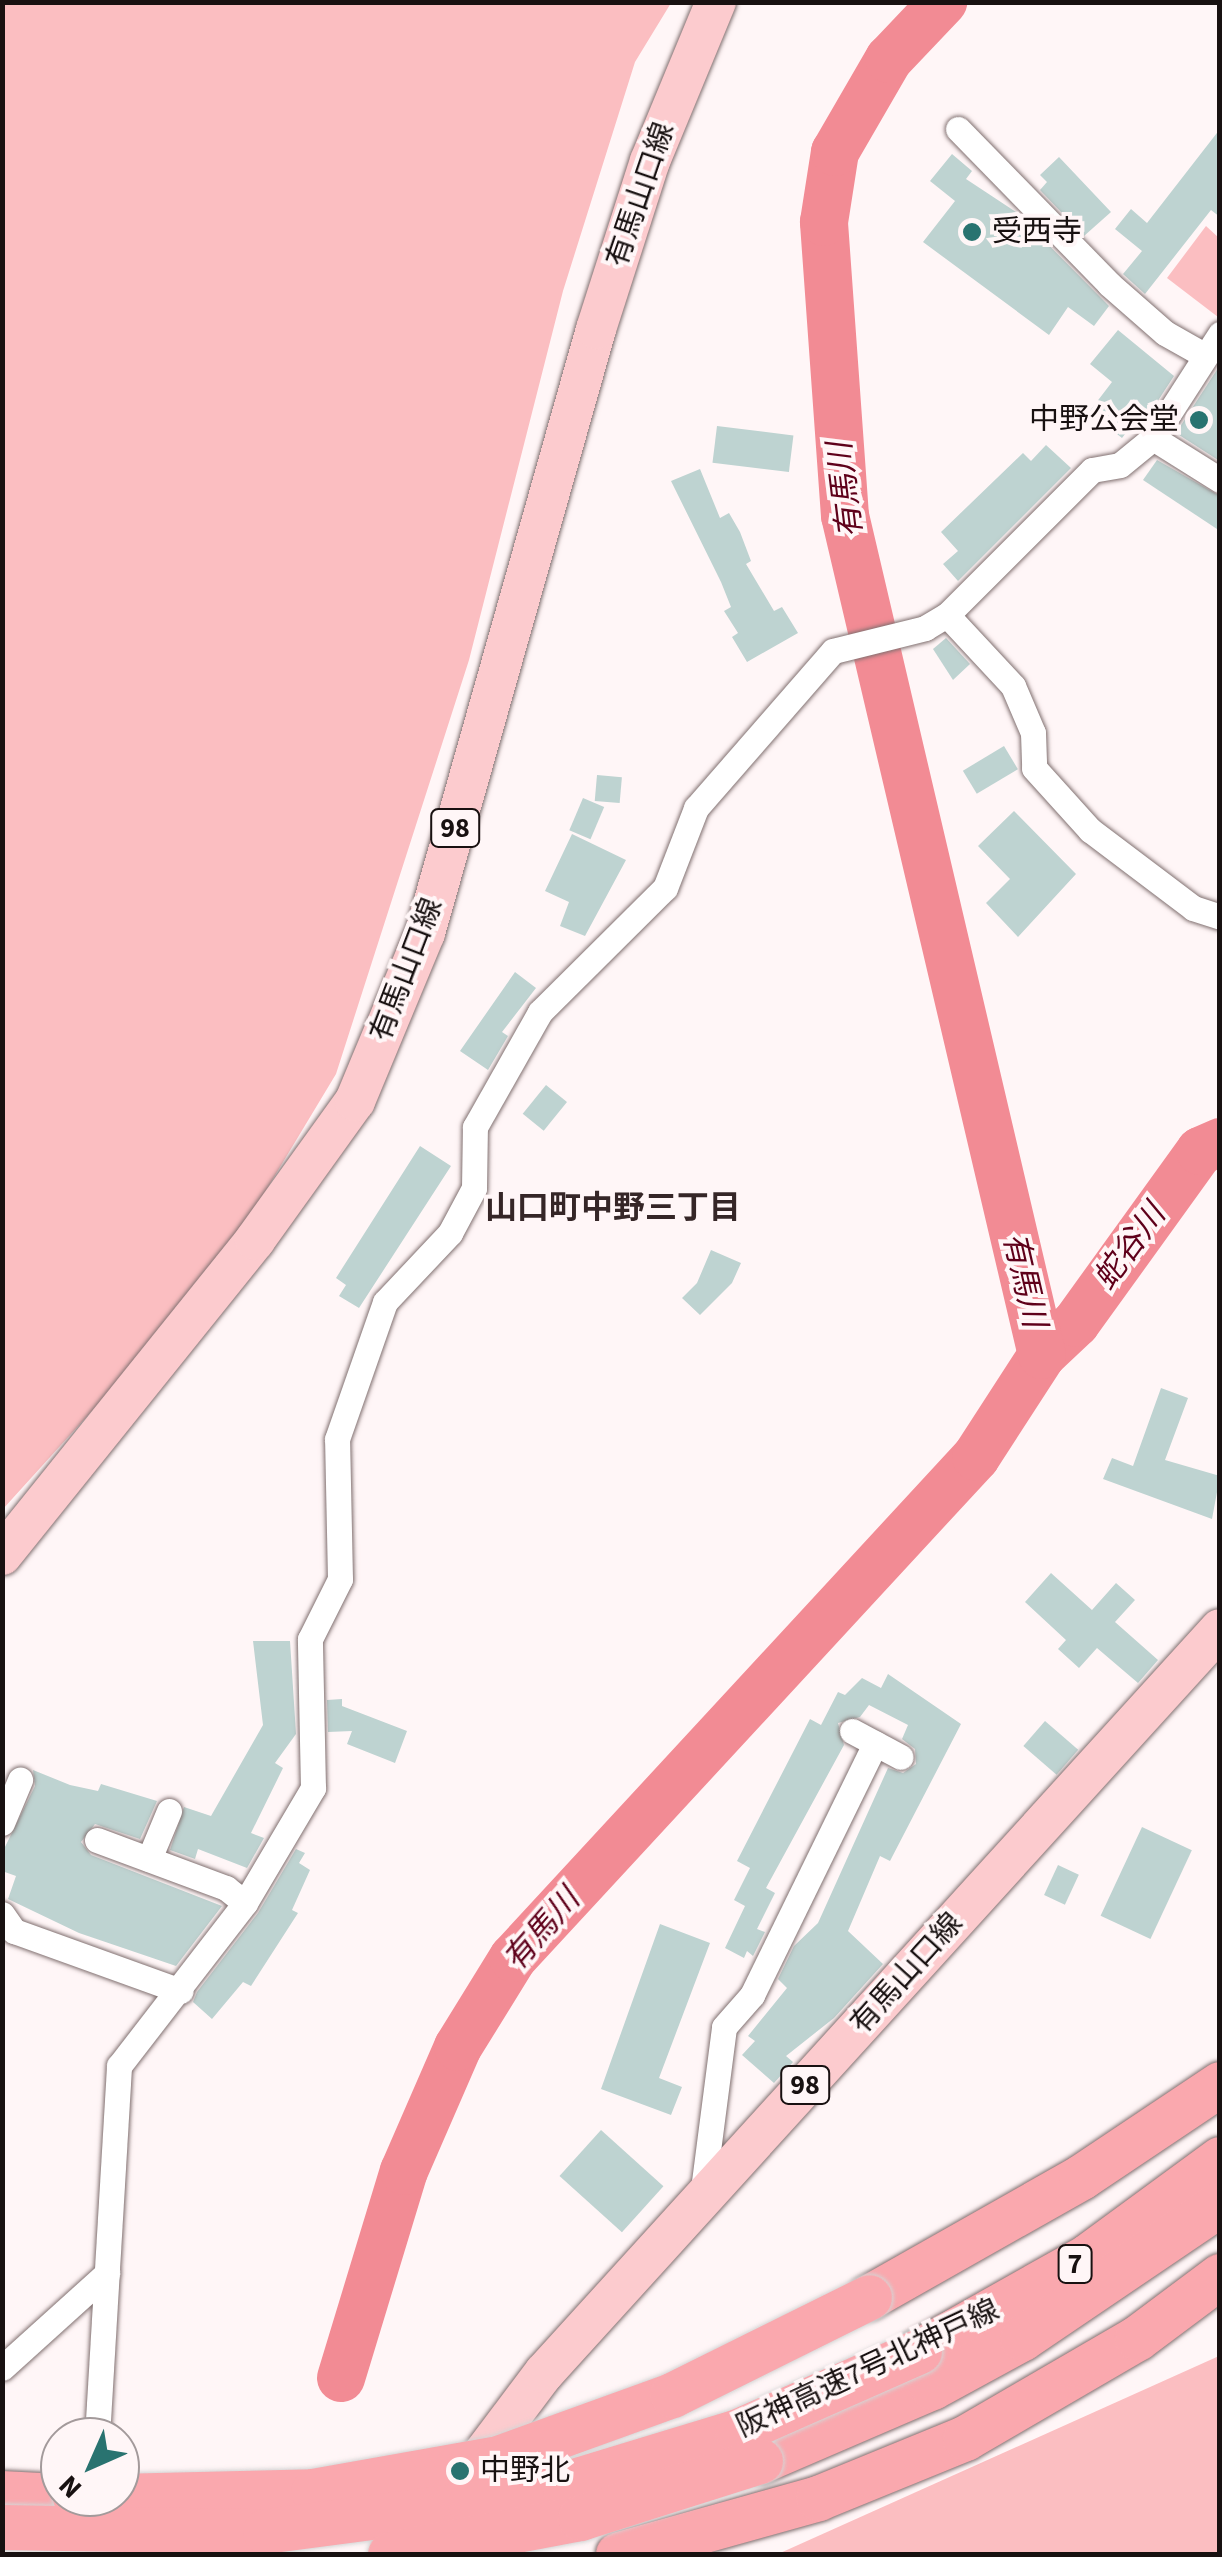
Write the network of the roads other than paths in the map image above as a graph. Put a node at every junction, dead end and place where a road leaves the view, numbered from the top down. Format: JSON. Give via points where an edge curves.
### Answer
{"nodes":[{"id":1,"x":716,"y":2,"type":"edge"},
{"id":2,"x":958,"y":129,"type":"dead end"},
{"id":3,"x":1212,"y":344,"type":"edge"},
{"id":4,"x":1154,"y":438,"type":"junction"},
{"id":5,"x":1220,"y":480,"type":"edge"},
{"id":6,"x":936,"y":621,"type":"junction"},
{"id":7,"x":1220,"y":917,"type":"edge"},
{"id":8,"x":2,"y":1555,"type":"edge"},
{"id":9,"x":1220,"y":1629,"type":"edge"},
{"id":10,"x":852,"y":1731,"type":"dead end"},
{"id":11,"x":875,"y":1744,"type":"junction"},
{"id":12,"x":901,"y":1756,"type":"dead end"},
{"id":13,"x":20,"y":1780,"type":"dead end"},
{"id":14,"x":170,"y":1811,"type":"dead end"},
{"id":15,"x":2,"y":1823,"type":"edge"},
{"id":16,"x":97,"y":1840,"type":"dead end"},
{"id":17,"x":148,"y":1859,"type":"junction"},
{"id":18,"x":245,"y":1904,"type":"junction"},
{"id":19,"x":2,"y":1914,"type":"edge"},
{"id":20,"x":181,"y":1991,"type":"junction"},
{"id":21,"x":1220,"y":2084,"type":"edge"},
{"id":22,"x":1220,"y":2159,"type":"edge"},
{"id":23,"x":702,"y":2198,"type":"junction"},
{"id":24,"x":1220,"y":2204,"type":"edge"},
{"id":25,"x":107,"y":2274,"type":"junction"},
{"id":26,"x":1220,"y":2276,"type":"edge"},
{"id":27,"x":2,"y":2368,"type":"edge"},
{"id":28,"x":926,"y":2369,"type":"junction"},
{"id":29,"x":99,"y":2417,"type":"edge"},
{"id":30,"x":2,"y":2493,"type":"edge"},
{"id":31,"x":40,"y":2495,"type":"edge"},
{"id":32,"x":140,"y":2495,"type":"edge"},
{"id":33,"x":93,"y":2517,"type":"edge"},
{"id":34,"x":2,"y":2526,"type":"edge"},
{"id":35,"x":90,"y":2554,"type":"edge"},
{"id":36,"x":390,"y":2554,"type":"edge"},
{"id":37,"x":408,"y":2554,"type":"edge"},
{"id":38,"x":618,"y":2554,"type":"edge"}],
"edges":[{"from":1,"to":8,"type":"main road","name":"有馬山口線","number":"98","via":[[650,161],[596,329],[426,932],[355,1102],[255,1240]]},
{"from":2,"to":3,"type":"street","via":[[1165,333]]},
{"from":3,"to":4,"type":"street"},
{"from":4,"to":5,"type":"street"},
{"from":4,"to":6,"type":"street","via":[[1120,466],[1092,470]]},
{"from":6,"to":7,"type":"street","via":[[1013,686],[1033,733],[1034,768],[1090,830],[1193,908]]},
{"from":6,"to":18,"type":"street","via":[[833,651],[696,808],[664,888],[540,1012],[475,1127],[474,1188],[450,1233],[386,1302],[336,1439],[340,1580],[310,1640],[313,1788]]},
{"from":9,"to":23,"type":"main road","name":"有馬山口線","number":"98"},
{"from":10,"to":11,"type":"street"},
{"from":11,"to":12,"type":"street"},
{"from":11,"to":23,"type":"street","via":[[794,1882],[752,1995],[720,2040]]},
{"from":13,"to":15,"type":"street"},
{"from":14,"to":17,"type":"street"},
{"from":16,"to":17,"type":"street"},
{"from":17,"to":18,"type":"street","via":[[226,1888]]},
{"from":18,"to":20,"type":"street"},
{"from":19,"to":20,"type":"street","via":[[14,1931]]},
{"from":20,"to":25,"type":"street","via":[[119,2066]]},
{"from":21,"to":32,"type":"highway","bridge":true,"via":[[1081,2177],[869,2297],[672,2395],[498,2458],[313,2491]]},
{"from":22,"to":28,"type":"highway","name":"阪神高速7号北神戸線","number":"7"},
{"from":23,"to":37,"type":"main road","name":"有馬山口線","number":"98","via":[[544,2373]]},
{"from":24,"to":28,"type":"highway","name":"阪神高速7号北神戸線","number":"7","via":[[1110,2283]]},
{"from":25,"to":27,"type":"street"},
{"from":25,"to":29,"type":"street"},
{"from":26,"to":38,"type":"highway","via":[[1138,2338],[1024,2408],[818,2498]]},
{"from":28,"to":34,"type":"highway","name":"阪神高速7号北神戸線","number":"7","bridge":true,"via":[[582,2480],[470,2504],[265,2531]]},
{"from":28,"to":36,"type":"highway","name":"阪神高速7号北神戸線","number":"7","bridge":true,"via":[[668,2494]]},
{"from":30,"to":31,"type":"highway"},
{"from":33,"to":35,"type":"street"}]}
